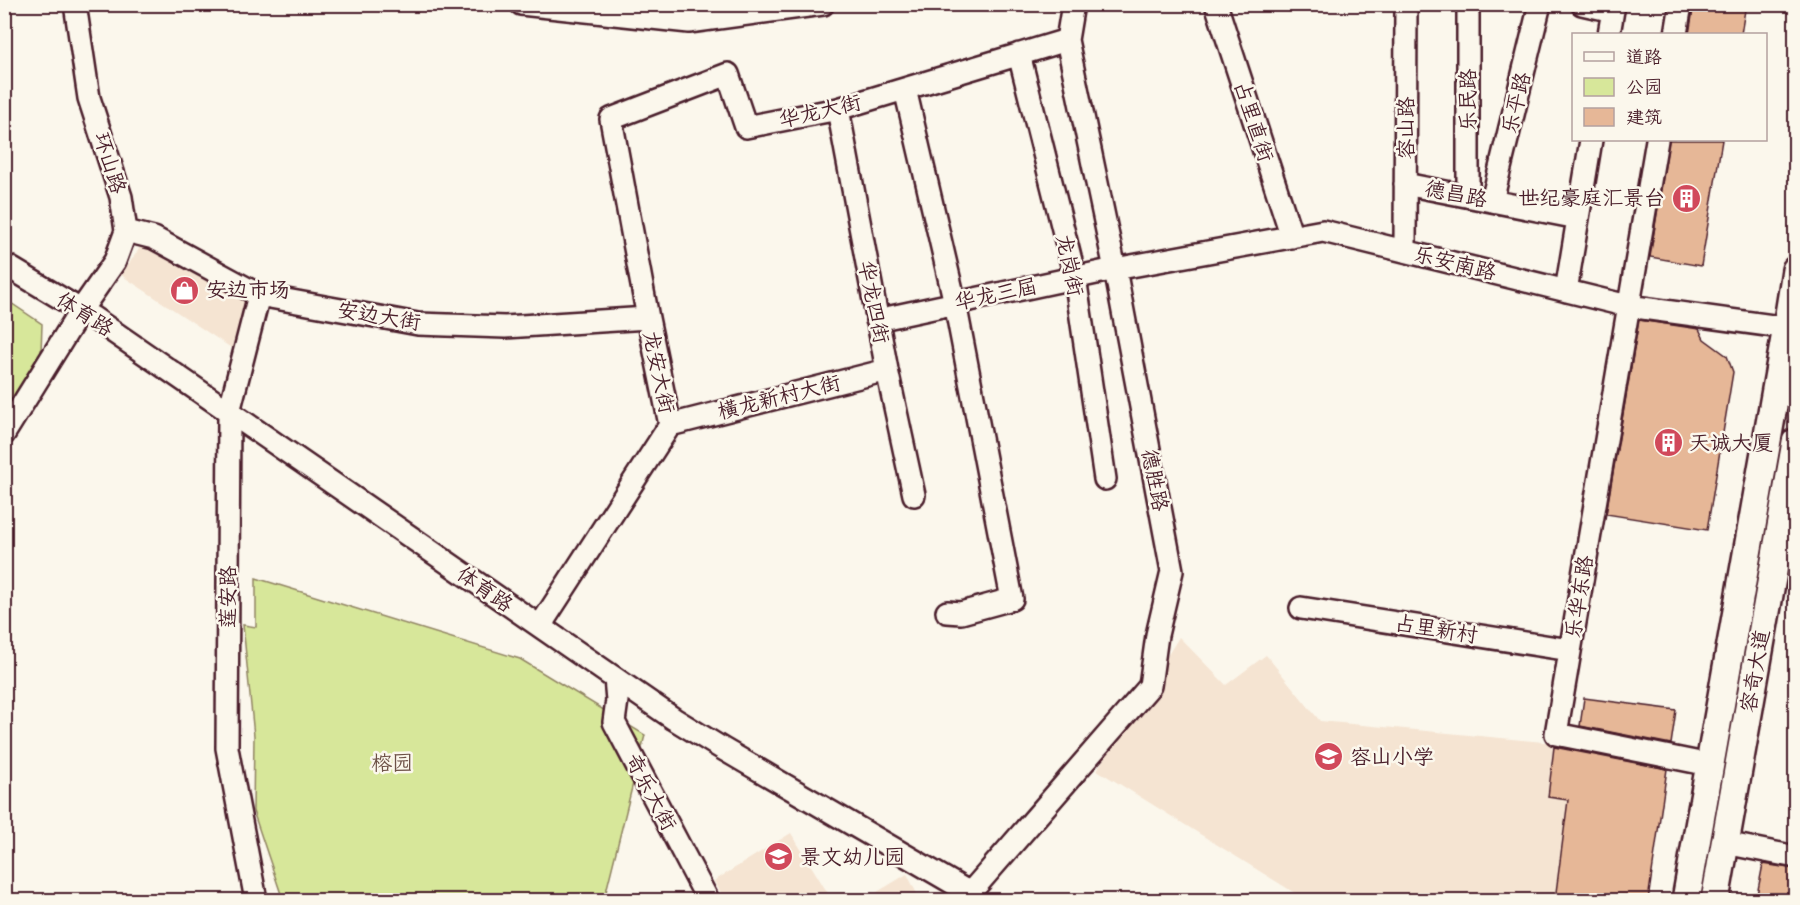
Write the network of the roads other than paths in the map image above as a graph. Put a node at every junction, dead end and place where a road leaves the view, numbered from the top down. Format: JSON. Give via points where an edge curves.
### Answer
{"nodes":[{"id":1,"x":75,"y":4,"type":"edge"},
{"id":2,"x":521,"y":4,"type":"edge"},
{"id":3,"x":823,"y":4,"type":"edge"},
{"id":4,"x":1073,"y":4,"type":"edge"},
{"id":5,"x":1216,"y":4,"type":"edge"},
{"id":6,"x":1406,"y":4,"type":"edge"},
{"id":7,"x":1468,"y":4,"type":"edge"},
{"id":8,"x":1540,"y":4,"type":"edge"},
{"id":9,"x":1582,"y":4,"type":"edge"},
{"id":10,"x":1681,"y":4,"type":"edge"},
{"id":11,"x":1613,"y":8,"type":"edge"},
{"id":12,"x":1609,"y":33,"type":"edge"},
{"id":13,"x":1676,"y":33,"type":"edge"},
{"id":14,"x":1067,"y":40,"type":"junction"},
{"id":15,"x":1019,"y":54,"type":"junction"},
{"id":16,"x":905,"y":89,"type":"junction"},
{"id":17,"x":838,"y":109,"type":"junction"},
{"id":18,"x":611,"y":119,"type":"joint"},
{"id":19,"x":1591,"y":141,"type":"edge"},
{"id":20,"x":1657,"y":141,"type":"edge"},
{"id":21,"x":1405,"y":184,"type":"junction"},
{"id":22,"x":1468,"y":196,"type":"junction"},
{"id":23,"x":1492,"y":201,"type":"junction"},
{"id":24,"x":1578,"y":218,"type":"junction"},
{"id":25,"x":126,"y":231,"type":"junction"},
{"id":26,"x":1292,"y":237,"type":"junction"},
{"id":27,"x":1405,"y":251,"type":"junction"},
{"id":28,"x":4,"y":264,"type":"edge"},
{"id":29,"x":1115,"y":269,"type":"junction"},
{"id":30,"x":1796,"y":270,"type":"edge"},
{"id":31,"x":1075,"y":277,"type":"junction"},
{"id":32,"x":1566,"y":291,"type":"junction"},
{"id":33,"x":260,"y":296,"type":"junction"},
{"id":34,"x":955,"y":303,"type":"junction"},
{"id":35,"x":1628,"y":306,"type":"junction"},
{"id":36,"x":81,"y":310,"type":"junction"},
{"id":37,"x":648,"y":318,"type":"junction"},
{"id":38,"x":877,"y":320,"type":"junction"},
{"id":39,"x":1791,"y":328,"type":"edge"},
{"id":40,"x":887,"y":370,"type":"junction"},
{"id":41,"x":229,"y":412,"type":"junction"},
{"id":42,"x":670,"y":425,"type":"junction"},
{"id":43,"x":4,"y":434,"type":"edge"},
{"id":44,"x":1796,"y":442,"type":"edge"},
{"id":45,"x":1105,"y":479,"type":"dead end"},
{"id":46,"x":914,"y":495,"type":"dead end"},
{"id":47,"x":1301,"y":608,"type":"dead end"},
{"id":48,"x":947,"y":612,"type":"dead end"},
{"id":49,"x":540,"y":626,"type":"junction"},
{"id":50,"x":1570,"y":650,"type":"junction"},
{"id":51,"x":615,"y":678,"type":"junction"},
{"id":52,"x":1710,"y":765,"type":"junction"},
{"id":53,"x":1725,"y":843,"type":"junction"},
{"id":54,"x":1796,"y":857,"type":"edge"},
{"id":55,"x":970,"y":897,"type":"edge"},
{"id":56,"x":256,"y":900,"type":"edge"},
{"id":57,"x":708,"y":900,"type":"edge"},
{"id":58,"x":1686,"y":900,"type":"edge"},
{"id":59,"x":1714,"y":900,"type":"edge"}],
"edges":[{"from":1,"to":25,"type":"street","name":"环山路","via":[[89,98],[121,197]]},
{"from":2,"to":3,"type":"street","via":[[688,22]]},
{"from":4,"to":14,"type":"street","name":"德胜路"},
{"from":5,"to":26,"type":"street","name":"占里直街"},
{"from":6,"to":21,"type":"street","name":"容山路"},
{"from":7,"to":22,"type":"street","name":"乐民路"},
{"from":8,"to":23,"type":"street","name":"乐平路"},
{"from":9,"to":11,"type":"street"},
{"from":10,"to":13,"type":"street"},
{"from":11,"to":12,"type":"street"},
{"from":14,"to":15,"type":"street","name":"华龙大街"},
{"from":14,"to":29,"type":"street","name":"德胜路"},
{"from":15,"to":16,"type":"street","name":"华龙大街"},
{"from":15,"to":31,"type":"street","name":"龙岗街"},
{"from":16,"to":17,"type":"street","name":"华龙大街"},
{"from":16,"to":34,"type":"street"},
{"from":17,"to":18,"type":"street","name":"华龙大街","via":[[746,127],[728,74]]},
{"from":17,"to":38,"type":"street","name":"华龙四街"},
{"from":18,"to":37,"type":"street","name":"龙安大街"},
{"from":19,"to":24,"type":"street"},
{"from":20,"to":35,"type":"street","name":"乐华东路"},
{"from":21,"to":22,"type":"street","name":"德昌路"},
{"from":21,"to":27,"type":"street","name":"容山路"},
{"from":22,"to":23,"type":"street","name":"德昌路"},
{"from":23,"to":24,"type":"street","name":"德昌路"},
{"from":24,"to":32,"type":"street"},
{"from":25,"to":33,"type":"street","name":"安边大街","via":[[154,237]]},
{"from":25,"to":36,"type":"street","name":"环山路","via":[[115,261]]},
{"from":26,"to":27,"type":"street","name":"乐安南路","via":[[1323,231]]},
{"from":26,"to":29,"type":"street","name":"乐安南路"},
{"from":27,"to":32,"type":"street","name":"乐安南路"},
{"from":28,"to":36,"type":"street","name":"体育路"},
{"from":29,"to":31,"type":"street","name":"华龙三届"},
{"from":29,"to":55,"type":"street","name":"德胜路","via":[[1172,571],[1150,686]]},
{"from":30,"to":39,"type":"main road"},
{"from":31,"to":34,"type":"street","name":"华龙三届"},
{"from":31,"to":45,"type":"street","name":"龙岗街"},
{"from":32,"to":35,"type":"street","name":"乐安南路"},
{"from":33,"to":37,"type":"street","name":"安边大街","via":[[418,324],[505,327]]},
{"from":33,"to":41,"type":"street","name":"莲安路"},
{"from":34,"to":38,"type":"street","name":"华龙三届"},
{"from":34,"to":48,"type":"street","via":[[1012,599],[961,613]]},
{"from":35,"to":39,"type":"street","name":"乐安南路"},
{"from":35,"to":50,"type":"street","name":"乐华东路"},
{"from":36,"to":41,"type":"street","name":"体育路"},
{"from":36,"to":43,"type":"street","name":"环山路"},
{"from":37,"to":42,"type":"street","name":"龙安大街"},
{"from":38,"to":40,"type":"street","name":"华龙四街"},
{"from":39,"to":52,"type":"main road"},
{"from":40,"to":42,"type":"street","name":"横龙新村大街"},
{"from":40,"to":46,"type":"street","name":"华龙四街"},
{"from":41,"to":49,"type":"street","name":"体育路"},
{"from":41,"to":56,"type":"street","name":"莲安路","via":[[227,748]]},
{"from":42,"to":49,"type":"street","name":"龙安大街"},
{"from":44,"to":53,"type":"main road","name":"容奇大道"},
{"from":47,"to":50,"type":"street","name":"占里新村"},
{"from":49,"to":51,"type":"street","name":"体育路"},
{"from":50,"to":52,"type":"street","name":"乐华东路","via":[[1556,734]]},
{"from":51,"to":55,"type":"street","name":"体育路","via":[[674,719]]},
{"from":51,"to":57,"type":"street","name":"奇乐大街","via":[[614,722]]},
{"from":52,"to":58,"type":"main road"},
{"from":53,"to":54,"type":"street"},
{"from":53,"to":59,"type":"main road","name":"容奇大道"}]}
